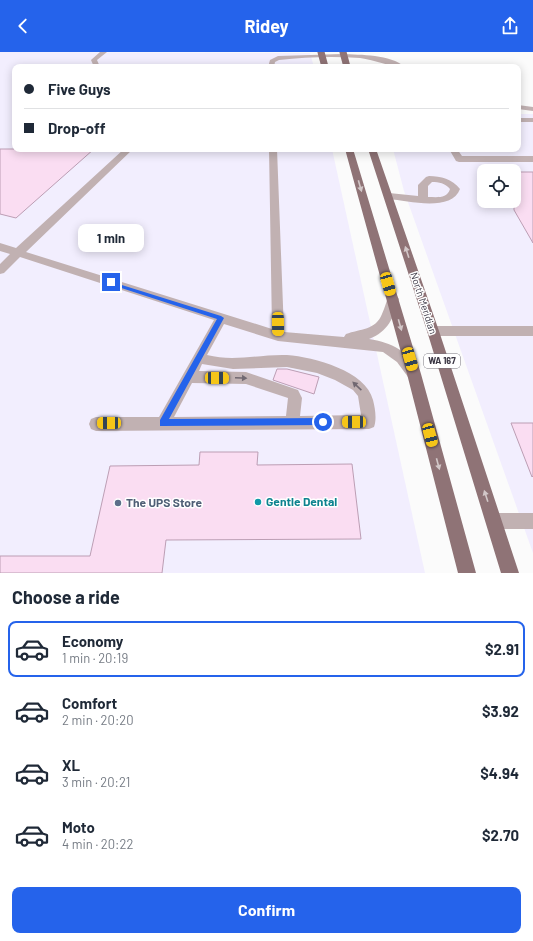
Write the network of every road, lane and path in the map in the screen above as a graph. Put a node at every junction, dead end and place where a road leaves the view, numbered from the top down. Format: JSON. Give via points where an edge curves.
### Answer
{"nodes":[{"id":1,"x":104,"y":52,"type":"edge"},
{"id":2,"x":321,"y":52,"type":"edge"},
{"id":3,"x":343,"y":52,"type":"edge"},
{"id":4,"x":96,"y":64,"type":"edge"},
{"id":5,"x":272,"y":64,"type":"edge"},
{"id":6,"x":324,"y":64,"type":"edge"},
{"id":7,"x":346,"y":64,"type":"edge"},
{"id":8,"x":394,"y":64,"type":"edge"},
{"id":9,"x":521,"y":107,"type":"edge"},
{"id":10,"x":533,"y":109,"type":"edge"},
{"id":11,"x":521,"y":120,"type":"edge"},
{"id":12,"x":533,"y":120,"type":"edge"},
{"id":13,"x":126,"y":152,"type":"edge"},
{"id":14,"x":273,"y":152,"type":"edge"},
{"id":15,"x":350,"y":152,"type":"edge"},
{"id":16,"x":373,"y":152,"type":"edge"},
{"id":17,"x":455,"y":152,"type":"edge"},
{"id":18,"x":533,"y":159,"type":"edge"},
{"id":19,"x":389,"y":196,"type":"junction"},
{"id":20,"x":423,"y":199,"type":"dead end"},
{"id":21,"x":0,"y":247,"type":"edge"},
{"id":22,"x":19,"y":252,"type":"junction"},
{"id":23,"x":0,"y":270,"type":"edge"},
{"id":24,"x":393,"y":299,"type":"junction"},
{"id":25,"x":221,"y":318,"type":"junction"},
{"id":26,"x":433,"y":331,"type":"junction"},
{"id":27,"x":533,"y":331,"type":"edge"},
{"id":28,"x":278,"y":336,"type":"junction"},
{"id":29,"x":323,"y":340,"type":"junction"},
{"id":30,"x":199,"y":358,"type":"junction"},
{"id":31,"x":414,"y":374,"type":"junction"},
{"id":32,"x":188,"y":377,"type":"junction"},
{"id":33,"x":292,"y":422,"type":"junction"},
{"id":34,"x":163,"y":423,"type":"junction"},
{"id":35,"x":96,"y":424,"type":"dead end"},
{"id":36,"x":494,"y":521,"type":"junction"},
{"id":37,"x":533,"y":521,"type":"edge"},
{"id":38,"x":467,"y":573,"type":"edge"},
{"id":39,"x":510,"y":573,"type":"edge"}],
"edges":[{"from":1,"to":4,"type":"lane","via":[[94,60]]},
{"from":2,"to":6,"type":"main road","bridge":true},
{"from":3,"to":7,"type":"main road","bridge":true},
{"from":5,"to":8,"type":"lane","via":[[278,58],[350,56],[381,59]]},
{"from":9,"to":10,"type":"lane"},
{"from":11,"to":12,"type":"lane"},
{"from":13,"to":22,"type":"lane"},
{"from":14,"to":28,"type":"lane"},
{"from":15,"to":24,"type":"main road","number":"WA 167","one_way":true},
{"from":16,"to":19,"type":"main road","name":"North Meridian","number":"WA 167"},
{"from":17,"to":18,"type":"lane","via":[[459,159]]},
{"from":19,"to":20,"type":"lane"},
{"from":26,"to":19,"type":"main road","name":"North Meridian","number":"WA 167","one_way":true},
{"from":21,"to":22,"type":"lane"},
{"from":22,"to":23,"type":"lane"},
{"from":22,"to":25,"type":"lane"},
{"from":24,"to":29,"type":"lane","via":[[386,323],[373,332],[364,336]]},
{"from":24,"to":31,"type":"main road","number":"WA 167","one_way":true},
{"from":25,"to":28,"type":"lane"},
{"from":25,"to":30,"type":"lane"},
{"from":26,"to":27,"type":"lane"},
{"from":36,"to":26,"type":"main road","name":"North Meridian","number":"WA 167","one_way":true},
{"from":28,"to":29,"type":"lane"},
{"from":29,"to":31,"type":"lane","via":[[386,347],[402,358]]},
{"from":30,"to":32,"type":"lane"},
{"from":33,"to":30,"type":"lane","one_way":true,"via":[[369,422],[364,394],[359,387],[340,376],[289,361],[227,365]]},
{"from":31,"to":38,"type":"main road","number":"WA 167","one_way":true},
{"from":32,"to":33,"type":"lane","one_way":true,"via":[[246,378],[293,394],[295,398]]},
{"from":32,"to":34,"type":"lane"},
{"from":33,"to":34,"type":"lane"},
{"from":34,"to":35,"type":"lane"},
{"from":36,"to":37,"type":"lane"},
{"from":36,"to":39,"type":"main road","name":"North Meridian","number":"WA 167"}]}
